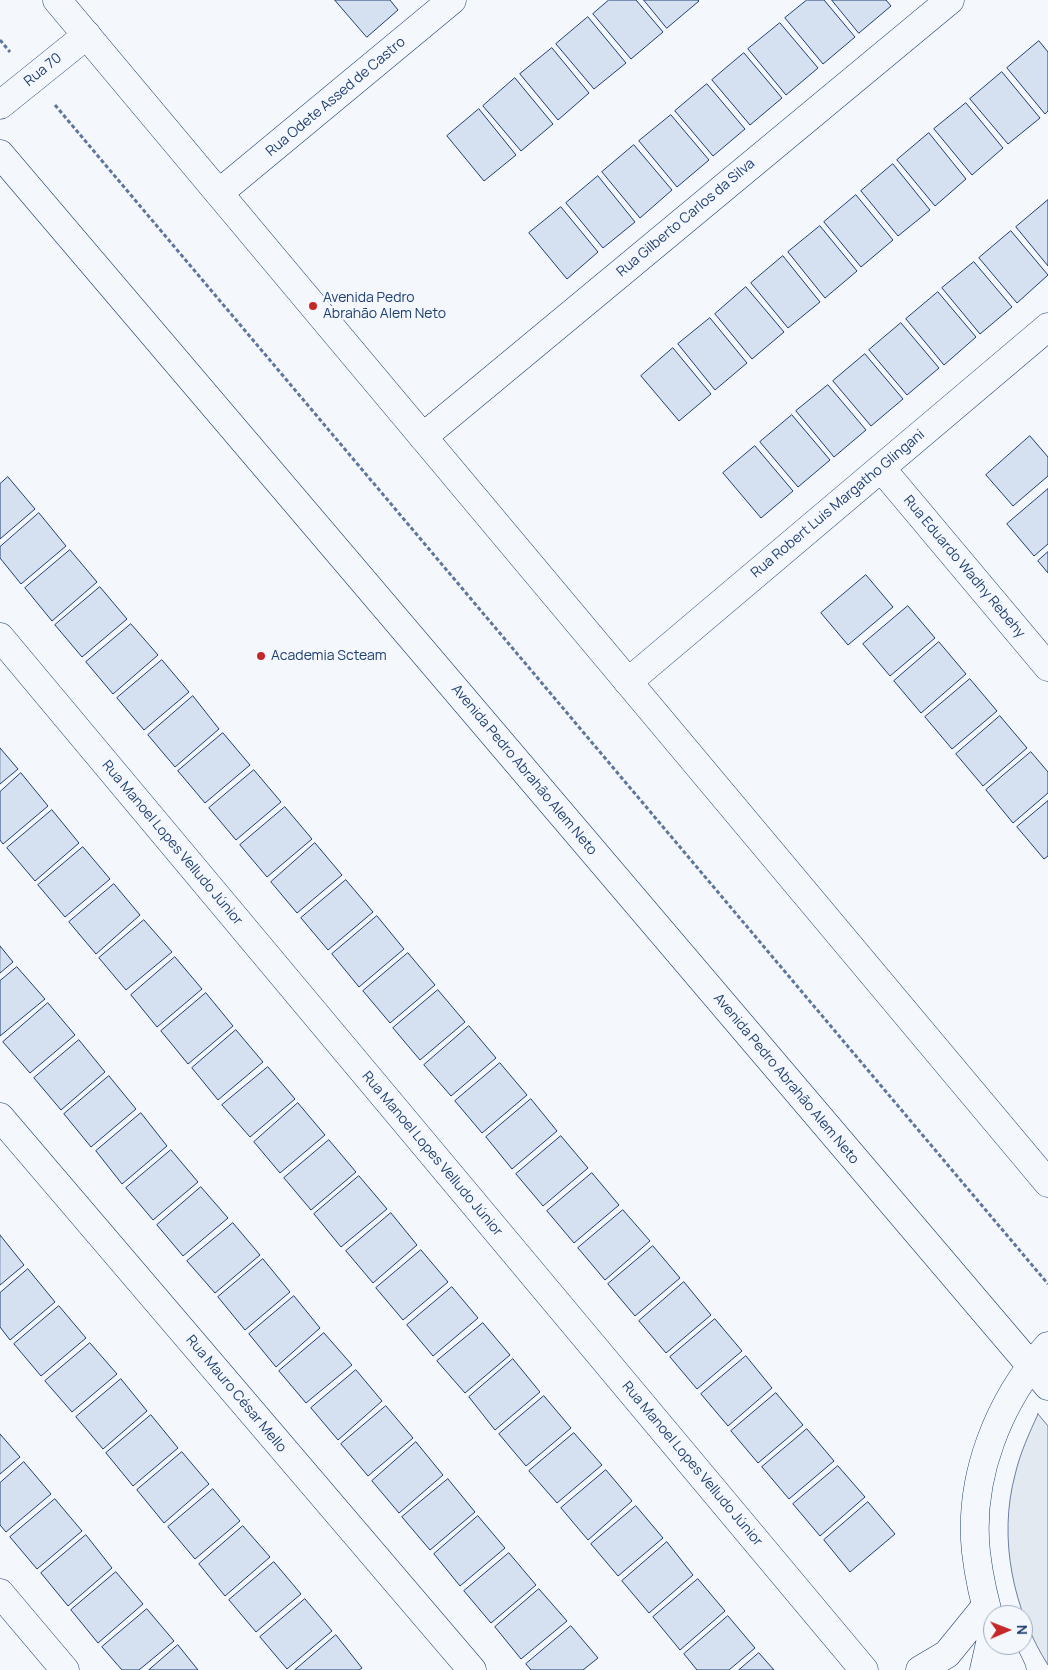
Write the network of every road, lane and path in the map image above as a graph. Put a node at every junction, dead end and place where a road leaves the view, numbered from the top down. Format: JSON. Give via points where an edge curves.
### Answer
{"nodes":[{"id":1,"x":57,"y":0,"type":"edge"},
{"id":2,"x":452,"y":0,"type":"edge"},
{"id":3,"x":950,"y":0,"type":"edge"},
{"id":4,"x":87,"y":35,"type":"junction"},
{"id":5,"x":0,"y":40,"type":"edge"},
{"id":6,"x":32,"y":79,"type":"junction"},
{"id":7,"x":0,"y":105,"type":"edge"},
{"id":8,"x":0,"y":154,"type":"edge"},
{"id":9,"x":219,"y":193,"type":"junction"},
{"id":10,"x":1048,"y":326,"type":"edge"},
{"id":11,"x":423,"y":436,"type":"junction"},
{"id":12,"x":881,"y":468,"type":"junction"},
{"id":13,"x":0,"y":637,"type":"edge"},
{"id":14,"x":1048,"y":667,"type":"edge"},
{"id":15,"x":628,"y":682,"type":"junction"},
{"id":16,"x":0,"y":1117,"type":"edge"},
{"id":17,"x":1048,"y":1183,"type":"edge"},
{"id":18,"x":1048,"y":1284,"type":"edge"},
{"id":19,"x":1039,"y":1355,"type":"edge"},
{"id":20,"x":1048,"y":1386,"type":"edge"},
{"id":21,"x":0,"y":1593,"type":"edge"},
{"id":22,"x":987,"y":1605,"type":"edge"},
{"id":23,"x":983,"y":1628,"type":"edge"},
{"id":24,"x":986,"y":1655,"type":"edge"},
{"id":25,"x":1005,"y":1655,"type":"edge"},
{"id":26,"x":65,"y":1670,"type":"edge"},
{"id":27,"x":472,"y":1670,"type":"edge"},
{"id":28,"x":864,"y":1670,"type":"edge"},
{"id":29,"x":920,"y":1670,"type":"edge"},
{"id":30,"x":984,"y":1670,"type":"edge"},
{"id":31,"x":1012,"y":1670,"type":"edge"}],
"edges":[{"from":1,"to":4,"type":"street"},
{"from":2,"to":9,"type":"street","name":"Rua Odete Assed de Castro"},
{"from":3,"to":11,"type":"street","name":"Rua Gilberto Carlos da Silva"},
{"from":4,"to":6,"type":"street","name":"Rua 70"},
{"from":4,"to":9,"type":"street"},
{"from":5,"to":6,"type":"path"},
{"from":6,"to":7,"type":"street","name":"Rua 70"},
{"from":6,"to":18,"type":"path"},
{"from":8,"to":19,"type":"street","name":"Avenida Pedro Abrahão Alem Neto"},
{"from":9,"to":11,"type":"street"},
{"from":10,"to":12,"type":"street","name":"Rua Robert Luis Margatho Glingani"},
{"from":11,"to":15,"type":"street"},
{"from":12,"to":14,"type":"street","name":"Rua Eduardo Wadhy Rebehy"},
{"from":12,"to":15,"type":"street","name":"Rua Robert Luis Margatho Glingani"},
{"from":13,"to":28,"type":"street","name":"Rua Manoel Lopes Velludo Júnior"},
{"from":15,"to":17,"type":"street"},
{"from":16,"to":27,"type":"street","name":"Rua Mauro César Mello"},
{"from":19,"to":20,"type":"street","name":"Avenida Pedro Abrahão Alem Neto"},
{"from":19,"to":22,"type":"street","via":[[1013,1392],[995,1429],[982,1468],[976,1508],[976,1550]]},
{"from":21,"to":26,"type":"street"},
{"from":23,"to":29,"type":"street"},
{"from":24,"to":30,"type":"street"},
{"from":25,"to":31,"type":"street"}]}
